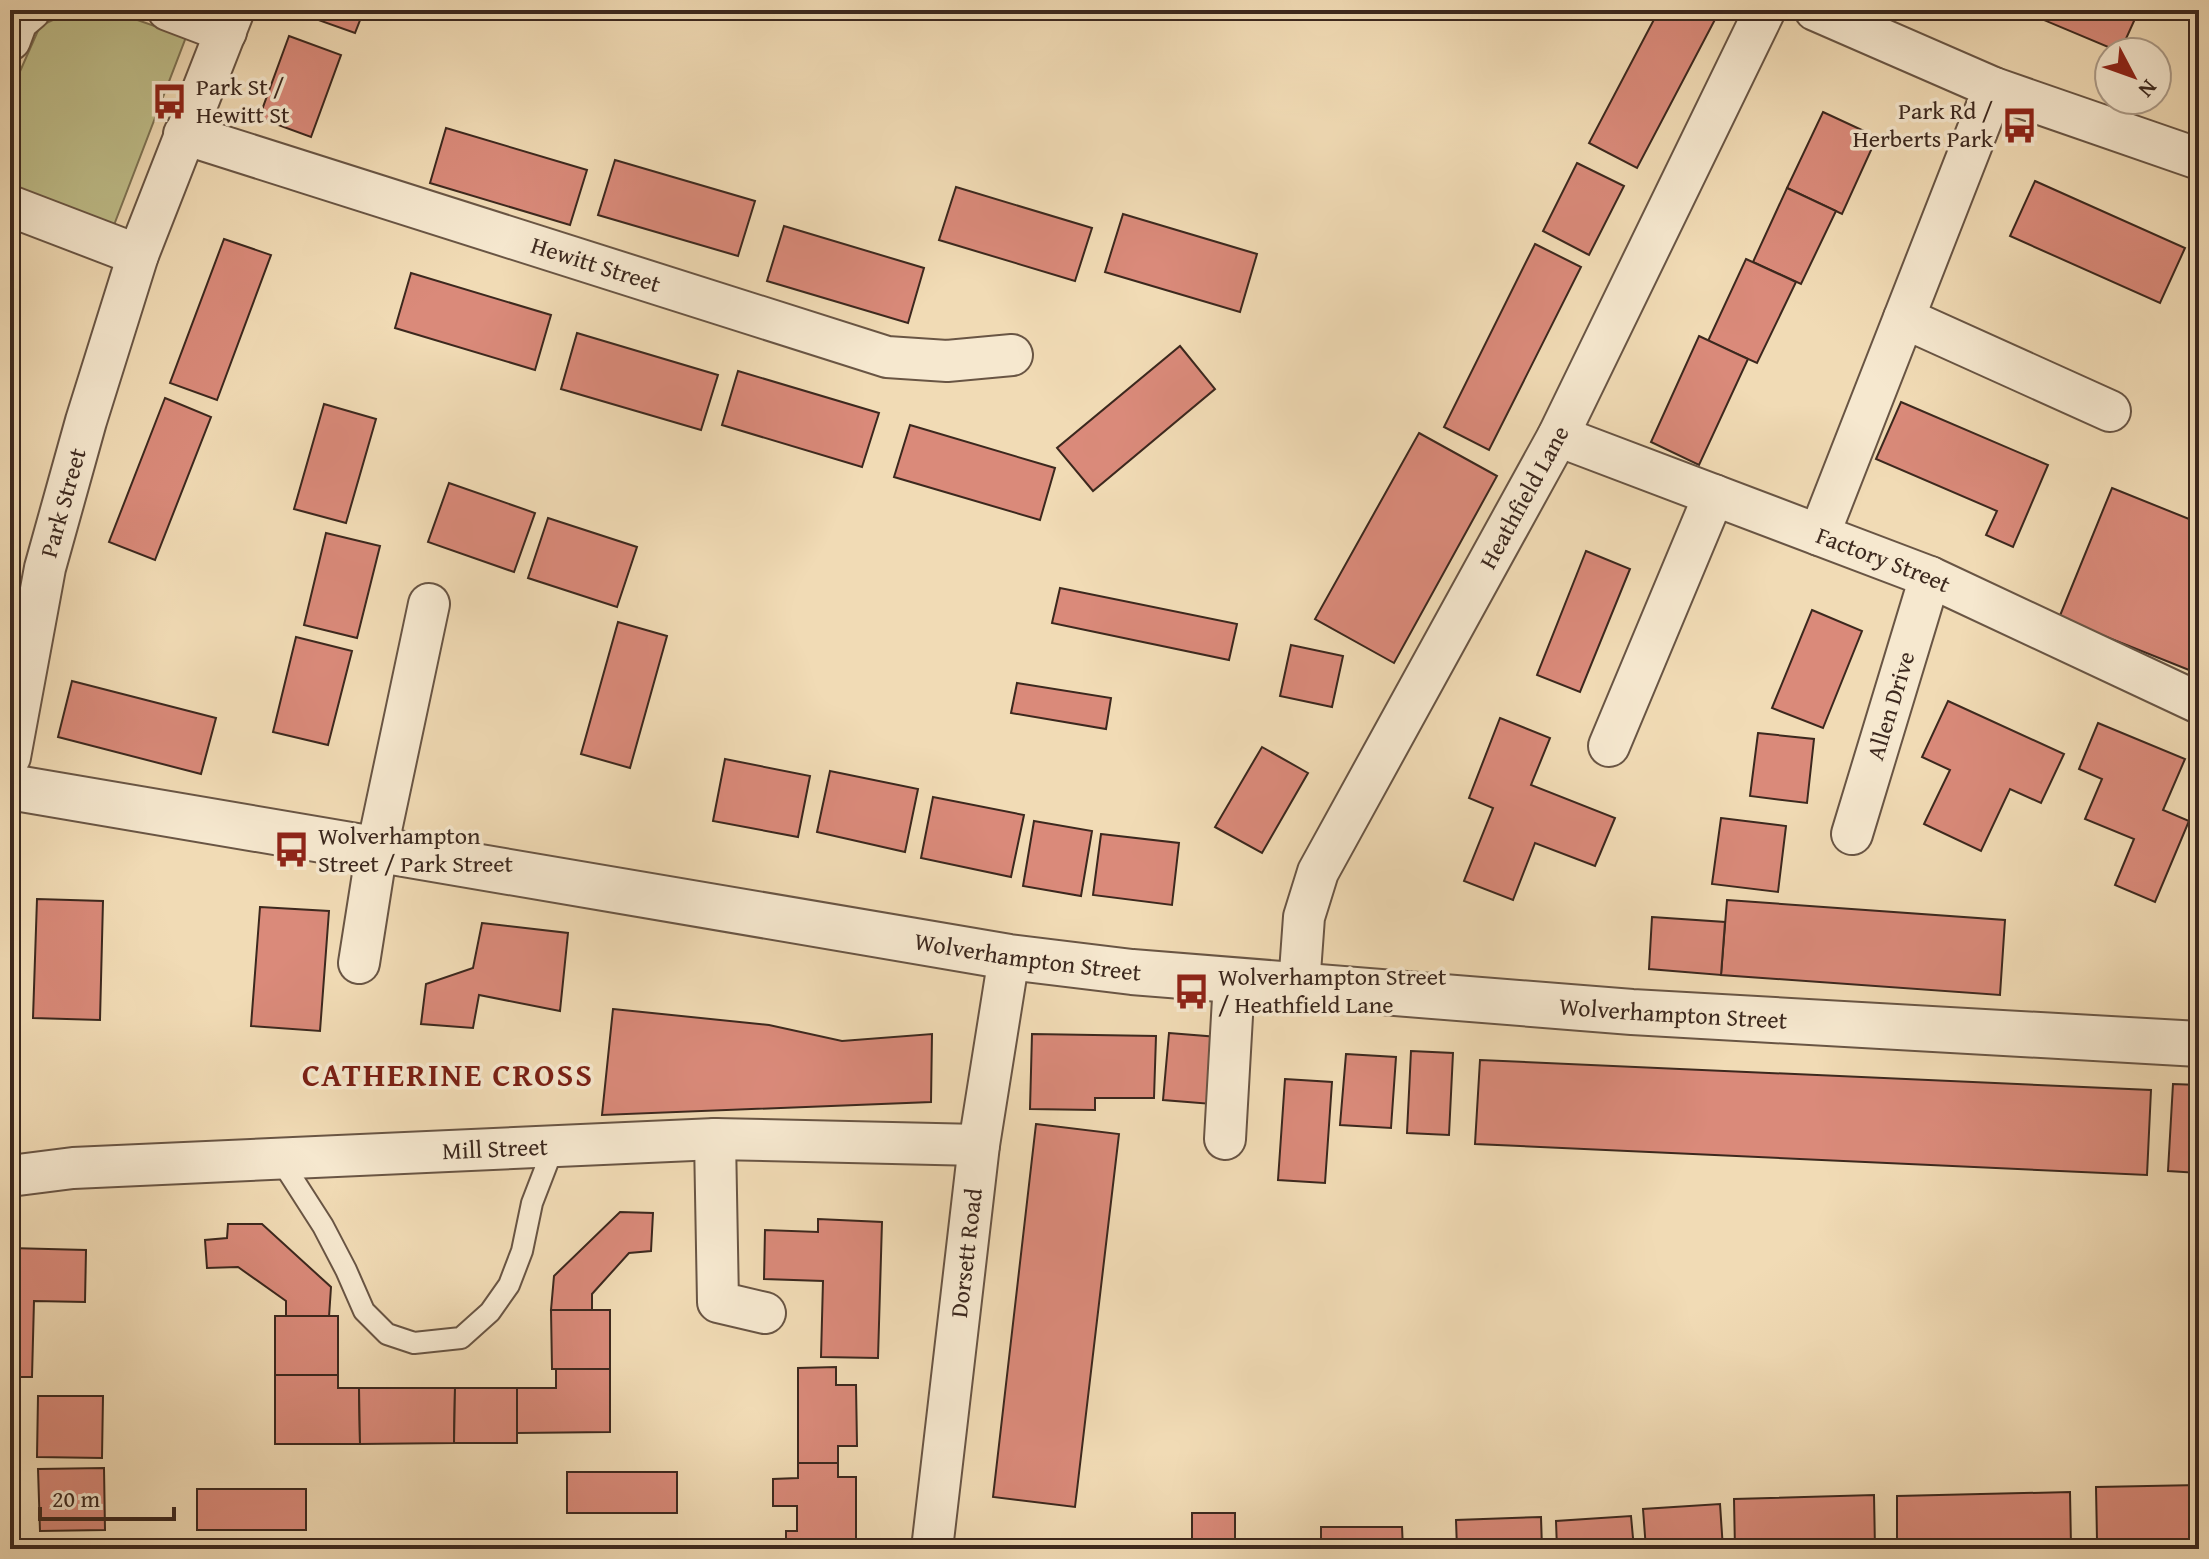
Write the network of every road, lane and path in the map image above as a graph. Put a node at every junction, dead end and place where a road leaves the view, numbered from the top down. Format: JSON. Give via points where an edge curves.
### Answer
{"nodes":[{"id":1,"x":30,"y":10,"type":"edge"},
{"id":2,"x":168,"y":10,"type":"edge"},
{"id":3,"x":1765,"y":10,"type":"edge"},
{"id":4,"x":1815,"y":10,"type":"edge"},
{"id":5,"x":230,"y":21,"type":"edge"},
{"id":6,"x":10,"y":40,"type":"edge"},
{"id":7,"x":1994,"y":88,"type":"junction"},
{"id":8,"x":184,"y":134,"type":"junction"},
{"id":9,"x":2199,"y":159,"type":"edge"},
{"id":10,"x":10,"y":206,"type":"edge"},
{"id":11,"x":138,"y":255,"type":"junction"},
{"id":12,"x":1904,"y":318,"type":"junction"},
{"id":13,"x":1012,"y":355,"type":"dead end"},
{"id":14,"x":2110,"y":411,"type":"dead end"},
{"id":15,"x":1558,"y":436,"type":"junction"},
{"id":16,"x":1714,"y":495,"type":"junction"},
{"id":17,"x":1819,"y":535,"type":"junction"},
{"id":18,"x":1930,"y":577,"type":"junction"},
{"id":19,"x":429,"y":604,"type":"dead end"},
{"id":20,"x":2199,"y":703,"type":"edge"},
{"id":21,"x":1609,"y":746,"type":"dead end"},
{"id":22,"x":10,"y":757,"type":"edge"},
{"id":23,"x":10,"y":787,"type":"edge"},
{"id":24,"x":1852,"y":834,"type":"dead end"},
{"id":25,"x":377,"y":849,"type":"junction"},
{"id":26,"x":1009,"y":957,"type":"junction"},
{"id":27,"x":359,"y":963,"type":"dead end"},
{"id":28,"x":1234,"y":981,"type":"junction"},
{"id":29,"x":1299,"y":986,"type":"junction"},
{"id":30,"x":2199,"y":1044,"type":"edge"},
{"id":31,"x":715,"y":1139,"type":"junction"},
{"id":32,"x":1225,"y":1139,"type":"dead end"},
{"id":33,"x":979,"y":1145,"type":"junction"},
{"id":34,"x":554,"y":1146,"type":"junction"},
{"id":35,"x":280,"y":1159,"type":"junction"},
{"id":36,"x":10,"y":1176,"type":"edge"},
{"id":37,"x":765,"y":1313,"type":"dead end"},
{"id":38,"x":932,"y":1549,"type":"edge"}],
"edges":[{"from":1,"to":6,"type":"street","via":[[17,21]]},
{"from":2,"to":5,"type":"street","name":"Park Street"},
{"from":3,"to":15,"type":"street","name":"Heathfield Lane"},
{"from":4,"to":7,"type":"street"},
{"from":5,"to":8,"type":"street","name":"Park Street"},
{"from":7,"to":9,"type":"street"},
{"from":7,"to":12,"type":"street"},
{"from":8,"to":11,"type":"street","name":"Park Street"},
{"from":8,"to":13,"type":"street","name":"Hewitt Street","via":[[887,357],[947,361]]},
{"from":10,"to":11,"type":"street"},
{"from":11,"to":22,"type":"street","name":"Park Street","via":[[45,568]]},
{"from":12,"to":14,"type":"street"},
{"from":12,"to":17,"type":"street"},
{"from":15,"to":16,"type":"street","name":"Factory Street"},
{"from":15,"to":29,"type":"street","name":"Heathfield Lane","via":[[1318,872],[1304,917]]},
{"from":16,"to":17,"type":"street","name":"Factory Street"},
{"from":16,"to":21,"type":"street"},
{"from":17,"to":18,"type":"street","name":"Factory Street"},
{"from":18,"to":20,"type":"street","name":"Factory Street"},
{"from":18,"to":24,"type":"street","name":"Allen Drive"},
{"from":19,"to":25,"type":"street"},
{"from":23,"to":25,"type":"street","name":"Wolverhampton Street"},
{"from":25,"to":26,"type":"street","name":"Wolverhampton Street"},
{"from":25,"to":27,"type":"street"},
{"from":26,"to":28,"type":"street","name":"Wolverhampton Street"},
{"from":26,"to":33,"type":"street","name":"Dorsett Road"},
{"from":28,"to":29,"type":"street","name":"Wolverhampton Street"},
{"from":28,"to":32,"type":"street"},
{"from":29,"to":30,"type":"street","name":"Wolverhampton Street","via":[[1632,1012]]},
{"from":31,"to":33,"type":"street","name":"Mill Street"},
{"from":31,"to":34,"type":"street","name":"Mill Street"},
{"from":31,"to":37,"type":"street","via":[[718,1302]]},
{"from":33,"to":38,"type":"street","name":"Dorsett Road"},
{"from":34,"to":35,"type":"street","name":"Mill Street"},
{"from":34,"to":35,"type":"lane","via":[[509,1285],[490,1312],[461,1338],[414,1343],[387,1334],[364,1311],[323,1226]]},
{"from":35,"to":36,"type":"street","name":"Mill Street","via":[[73,1168]]}]}
